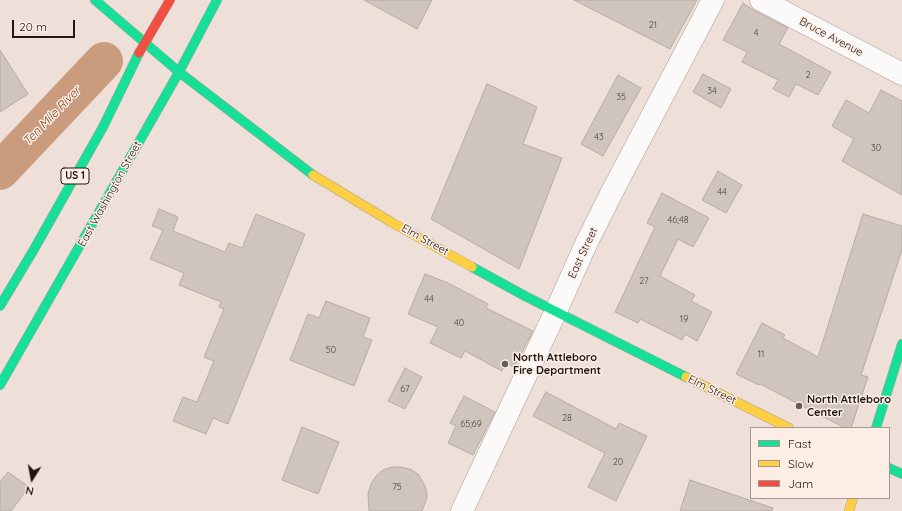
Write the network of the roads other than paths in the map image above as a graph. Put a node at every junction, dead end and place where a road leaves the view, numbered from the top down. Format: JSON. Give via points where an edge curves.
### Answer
{"nodes":[{"id":1,"x":95,"y":0,"type":"edge"},
{"id":2,"x":170,"y":0,"type":"edge"},
{"id":3,"x":217,"y":0,"type":"edge"},
{"id":4,"x":713,"y":0,"type":"edge"},
{"id":5,"x":761,"y":0,"type":"edge"},
{"id":6,"x":144,"y":43,"type":"junction"},
{"id":7,"x":179,"y":72,"type":"junction"},
{"id":8,"x":902,"y":74,"type":"edge"},
{"id":9,"x":0,"y":306,"type":"edge"},
{"id":10,"x":556,"y":311,"type":"junction"},
{"id":11,"x":902,"y":344,"type":"edge"},
{"id":12,"x":0,"y":385,"type":"edge"},
{"id":13,"x":787,"y":427,"type":"edge"},
{"id":14,"x":876,"y":427,"type":"edge"},
{"id":15,"x":890,"y":468,"type":"edge"},
{"id":16,"x":902,"y":474,"type":"edge"},
{"id":17,"x":853,"y":499,"type":"edge"},
{"id":18,"x":462,"y":511,"type":"edge"},
{"id":19,"x":849,"y":511,"type":"edge"}],
"edges":[{"from":1,"to":6,"type":"main road","name":"Elm Street"},
{"from":2,"to":6,"type":"main road","number":"US 1"},
{"from":3,"to":7,"type":"main road","name":"East Washington Street"},
{"from":4,"to":10,"type":"street","name":"East Street","via":[[613,190]]},
{"from":5,"to":8,"type":"street","name":"Bruce Avenue"},
{"from":6,"to":7,"type":"main road","name":"Elm Street"},
{"from":6,"to":9,"type":"main road","number":"US 1","via":[[103,127]]},
{"from":7,"to":10,"type":"main road","name":"Elm Street","via":[[315,176],[391,222]]},
{"from":7,"to":12,"type":"main road","name":"East Washington Street"},
{"from":10,"to":13,"type":"main road","name":"Elm Street"},
{"from":10,"to":18,"type":"street","name":"East Street"},
{"from":11,"to":14,"type":"main road"},
{"from":15,"to":16,"type":"main road"},
{"from":17,"to":19,"type":"main road"}]}
